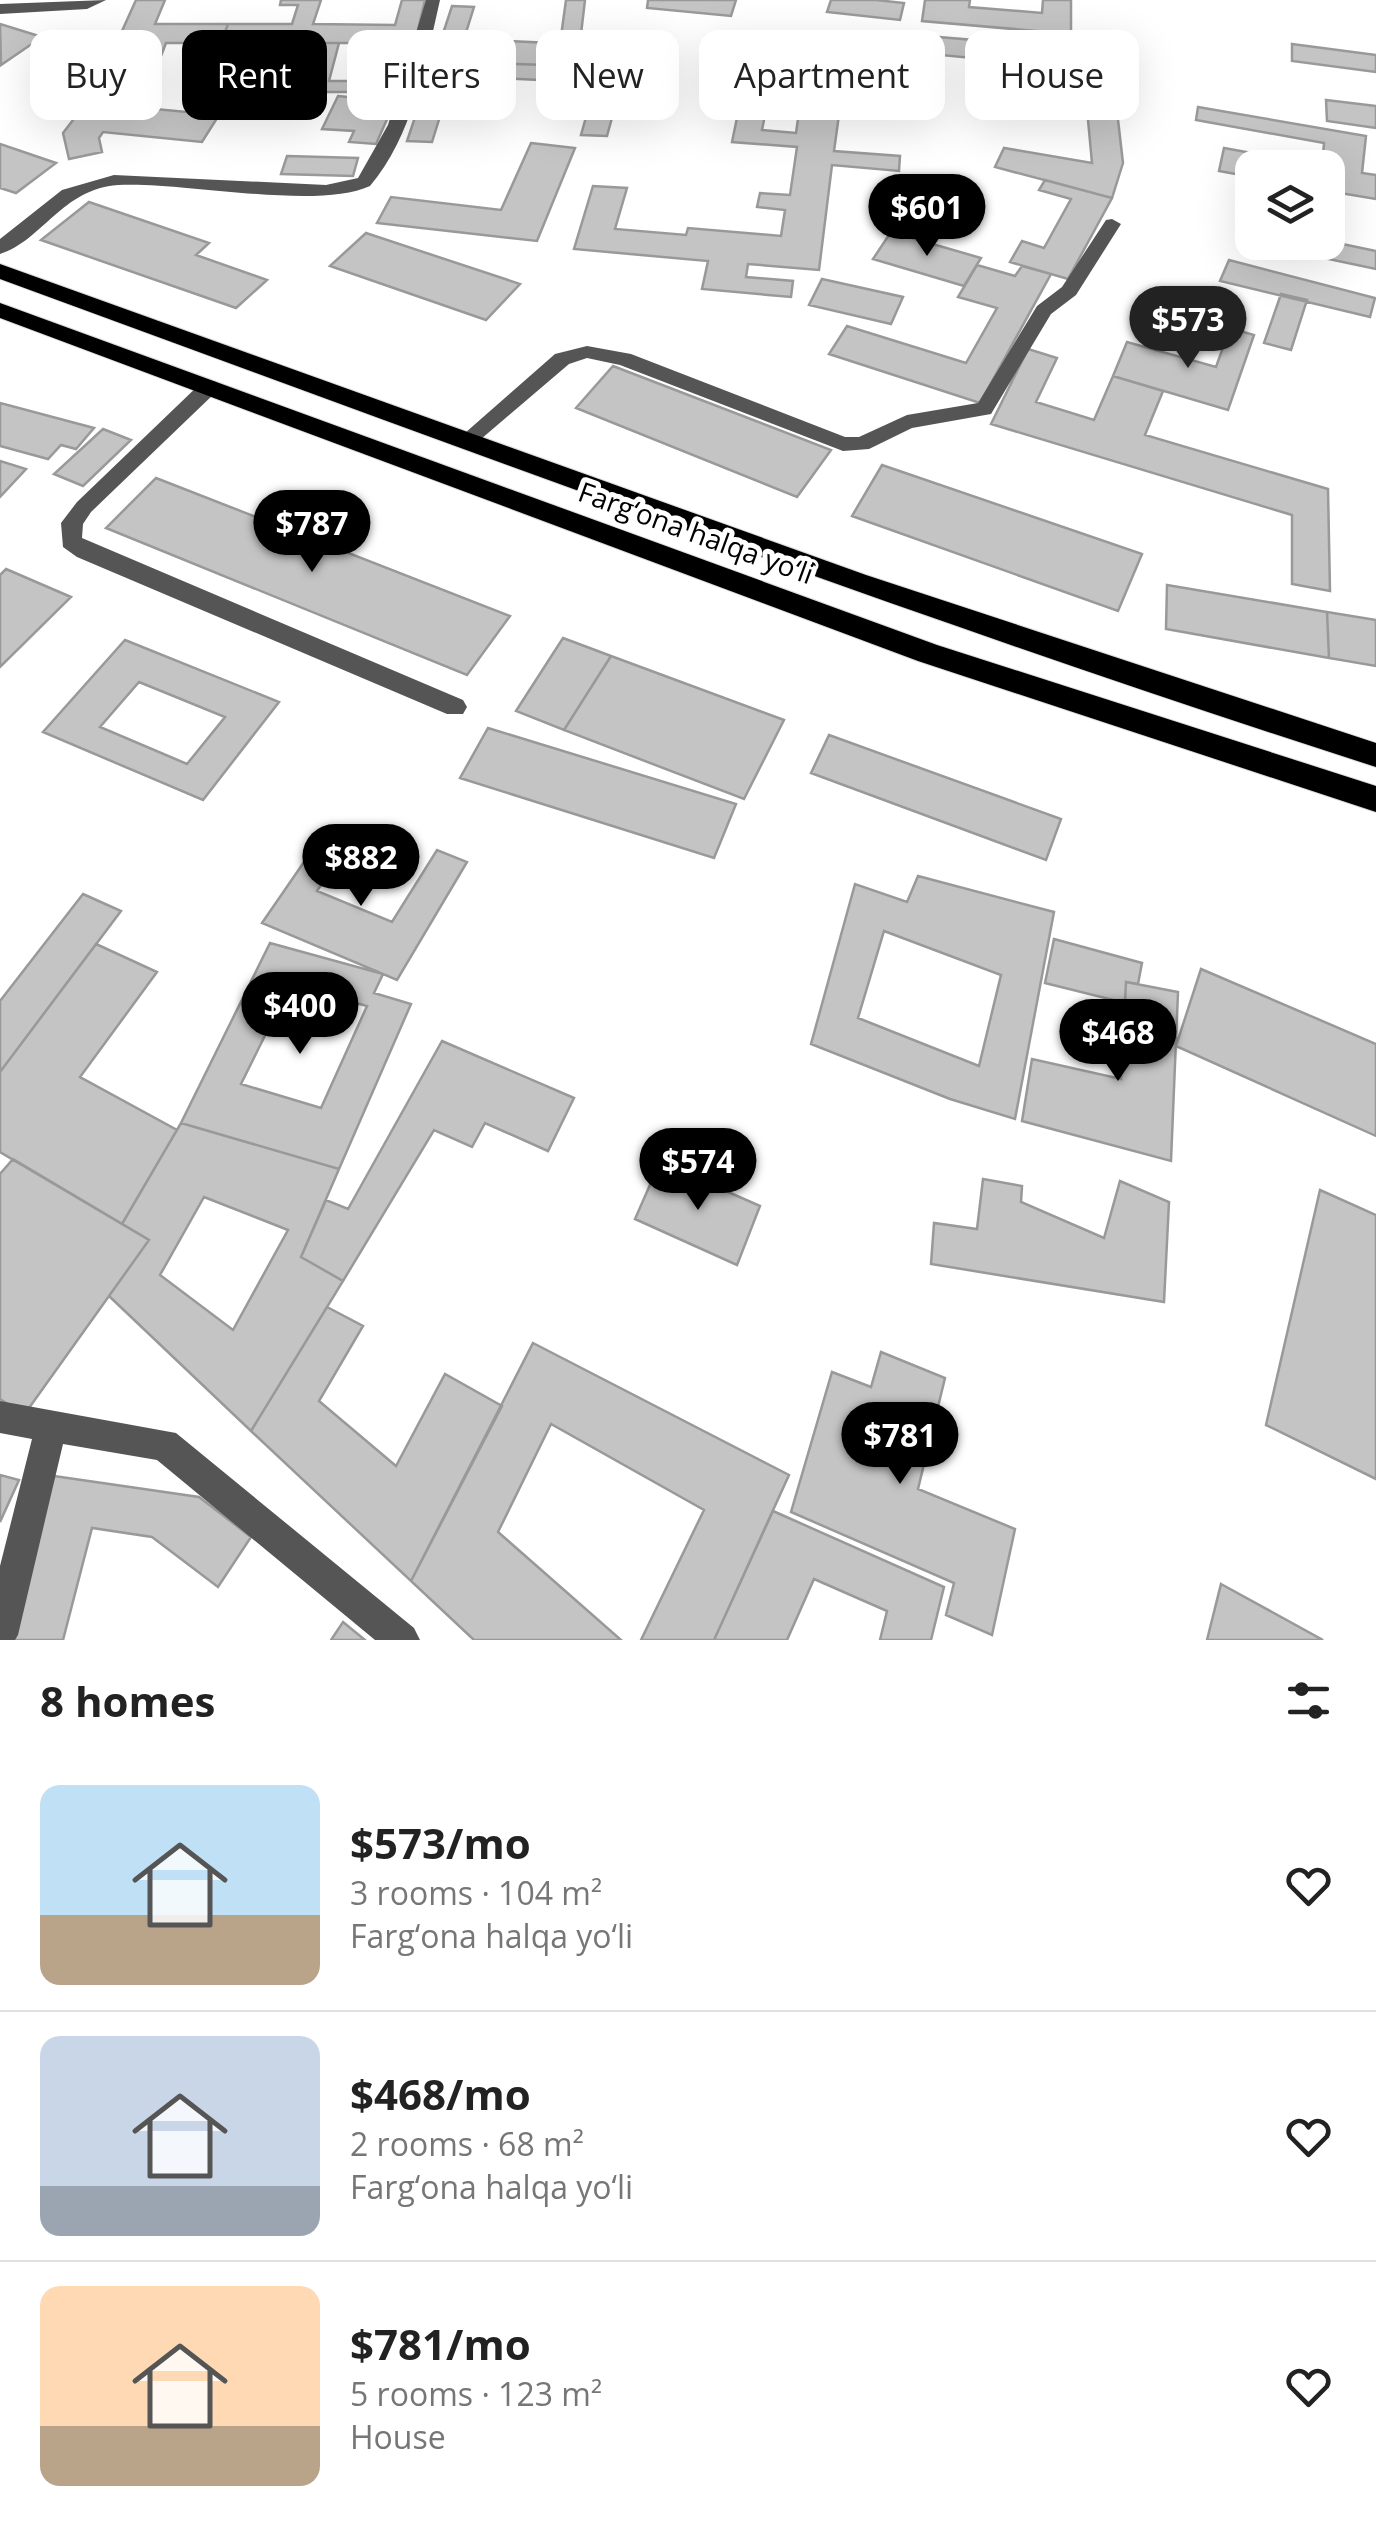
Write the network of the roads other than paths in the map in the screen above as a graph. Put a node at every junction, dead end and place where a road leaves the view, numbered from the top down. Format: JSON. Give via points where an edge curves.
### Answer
{"nodes":[{"id":1,"x":99,"y":0,"type":"edge"},
{"id":2,"x":433,"y":0,"type":"edge"},
{"id":3,"x":0,"y":9,"type":"edge"},
{"id":4,"x":1112,"y":224,"type":"dead end"},
{"id":5,"x":0,"y":248,"type":"edge"},
{"id":6,"x":0,"y":271,"type":"edge"},
{"id":7,"x":0,"y":310,"type":"edge"},
{"id":8,"x":208,"y":387,"type":"junction"},
{"id":9,"x":466,"y":440,"type":"junction"},
{"id":10,"x":455,"y":707,"type":"dead end"},
{"id":11,"x":1376,"y":755,"type":"edge"},
{"id":12,"x":1376,"y":799,"type":"edge"},
{"id":13,"x":0,"y":1417,"type":"edge"},
{"id":14,"x":52,"y":1424,"type":"junction"},
{"id":15,"x":0,"y":1635,"type":"edge"},
{"id":16,"x":402,"y":1640,"type":"edge"}],
"edges":[{"from":1,"to":3,"type":"street"},
{"from":2,"to":5,"type":"street","via":[[409,93],[364,182],[326,190],[114,180],[68,194]]},
{"from":4,"to":9,"type":"street","via":[[1069,291],[1044,310],[984,409],[907,422],[862,444],[843,444],[624,358],[587,352],[562,358]]},
{"from":6,"to":9,"type":"highway","name":"Farg‘ona halqa yo‘li"},
{"from":7,"to":8,"type":"highway","name":"Farg‘ona halqa yo‘li"},
{"from":8,"to":10,"type":"street","via":[[84,508],[72,523],[71,541]]},
{"from":8,"to":12,"type":"highway","name":"Farg‘ona halqa yo‘li","via":[[928,653]]},
{"from":9,"to":11,"type":"highway","name":"Farg‘ona halqa yo‘li","via":[[847,581]]},
{"from":13,"to":14,"type":"street"},
{"from":14,"to":15,"type":"street"},
{"from":14,"to":16,"type":"street","via":[[164,1445]]}]}
